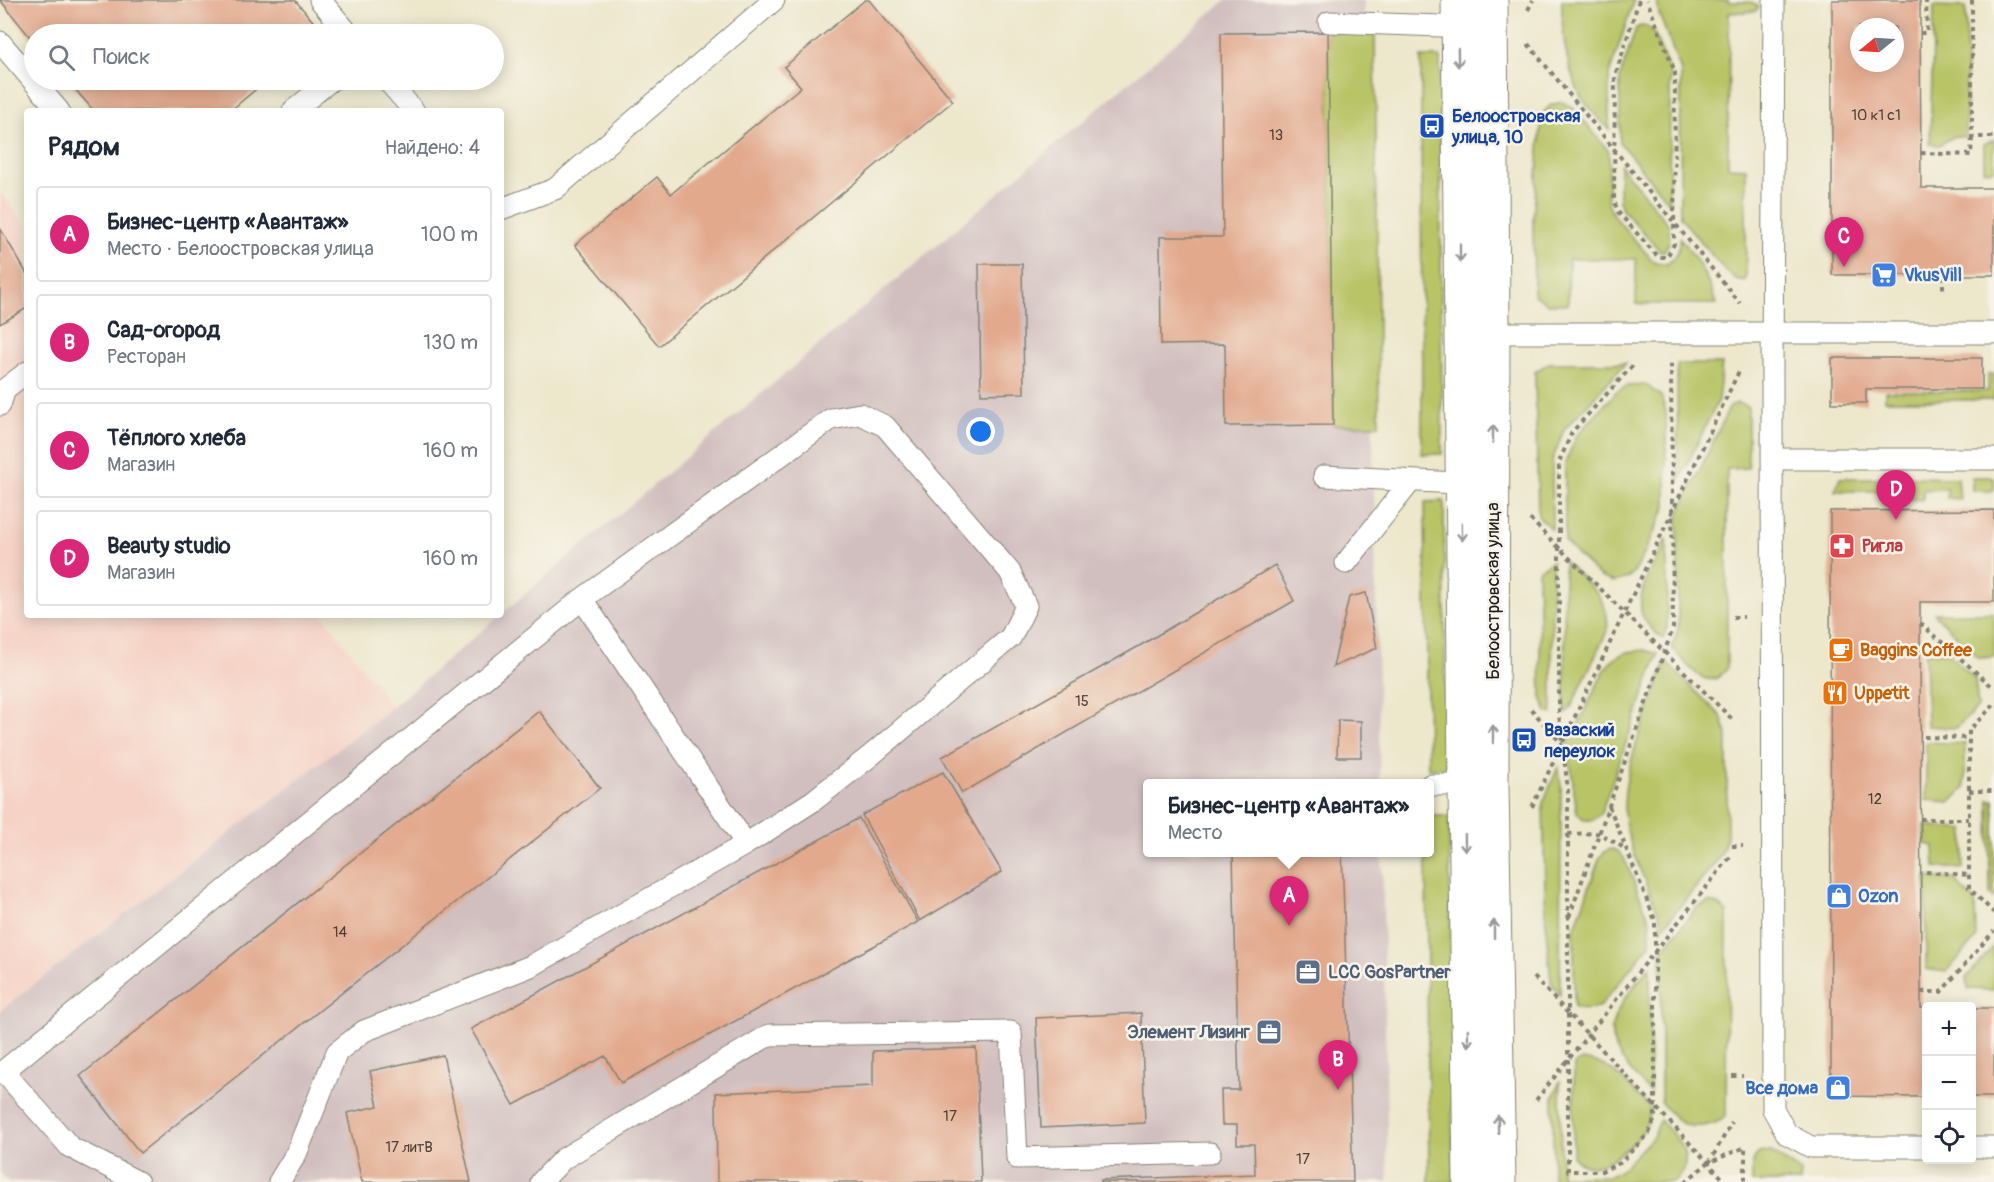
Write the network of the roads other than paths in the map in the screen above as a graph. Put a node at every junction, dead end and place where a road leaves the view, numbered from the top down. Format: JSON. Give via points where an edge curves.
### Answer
{"nodes":[{"id":1,"x":320,"y":0,"type":"edge"},
{"id":2,"x":774,"y":0,"type":"edge"},
{"id":3,"x":1774,"y":0,"type":"edge"},
{"id":4,"x":1458,"y":13,"type":"edge"},
{"id":5,"x":1491,"y":14,"type":"edge"},
{"id":6,"x":1329,"y":22,"type":"dead end"},
{"id":7,"x":340,"y":24,"type":"edge"},
{"id":8,"x":0,"y":42,"type":"edge"},
{"id":9,"x":24,"y":70,"type":"edge"},
{"id":10,"x":41,"y":90,"type":"edge"},
{"id":11,"x":319,"y":90,"type":"edge"},
{"id":12,"x":396,"y":90,"type":"edge"},
{"id":13,"x":56,"y":108,"type":"edge"},
{"id":14,"x":297,"y":108,"type":"edge"},
{"id":15,"x":411,"y":108,"type":"edge"},
{"id":16,"x":504,"y":208,"type":"edge"},
{"id":17,"x":1493,"y":333,"type":"junction"},
{"id":18,"x":1773,"y":333,"type":"junction"},
{"id":19,"x":1994,"y":333,"type":"edge"},
{"id":20,"x":24,"y":374,"type":"edge"},
{"id":21,"x":0,"y":405,"type":"edge"},
{"id":22,"x":1773,"y":459,"type":"junction"},
{"id":23,"x":1994,"y":459,"type":"edge"},
{"id":24,"x":1324,"y":476,"type":"dead end"},
{"id":25,"x":1412,"y":481,"type":"junction"},
{"id":26,"x":1461,"y":483,"type":"junction"},
{"id":27,"x":1493,"y":485,"type":"junction"},
{"id":28,"x":1346,"y":563,"type":"dead end"},
{"id":29,"x":582,"y":599,"type":"junction"},
{"id":30,"x":1434,"y":785,"type":"edge"},
{"id":31,"x":1479,"y":785,"type":"junction"},
{"id":32,"x":746,"y":844,"type":"junction"},
{"id":33,"x":2,"y":1072,"type":"edge"},
{"id":34,"x":1922,"y":1147,"type":"edge"},
{"id":35,"x":1976,"y":1147,"type":"edge"},
{"id":36,"x":1994,"y":1147,"type":"edge"},
{"id":37,"x":1210,"y":1153,"type":"dead end"},
{"id":38,"x":138,"y":1182,"type":"edge"},
{"id":39,"x":279,"y":1182,"type":"edge"},
{"id":40,"x":541,"y":1182,"type":"edge"},
{"id":41,"x":1470,"y":1182,"type":"edge"},
{"id":42,"x":1499,"y":1182,"type":"edge"}],
"edges":[{"from":1,"to":7,"type":"lane"},
{"from":2,"to":16,"type":"lane","via":[[555,189]]},
{"from":3,"to":18,"type":"lane"},
{"from":4,"to":5,"type":"lane"},
{"from":4,"to":6,"type":"lane"},
{"from":4,"to":26,"type":"street","name":"Белоостровская улица","one_way":true},
{"from":5,"to":17,"type":"street","name":"Белоостровская улица"},
{"from":8,"to":9,"type":"lane"},
{"from":10,"to":13,"type":"lane"},
{"from":11,"to":14,"type":"lane"},
{"from":12,"to":15,"type":"lane"},
{"from":17,"to":18,"type":"lane"},
{"from":27,"to":17,"type":"street","name":"Белоостровская улица","one_way":true},
{"from":18,"to":19,"type":"lane"},
{"from":18,"to":22,"type":"lane"},
{"from":20,"to":21,"type":"lane","via":[[5,389]]},
{"from":22,"to":23,"type":"lane"},
{"from":22,"to":34,"type":"lane","via":[[1773,1109],[1787,1134],[1811,1147]]},
{"from":24,"to":25,"type":"lane"},
{"from":25,"to":26,"type":"lane"},
{"from":25,"to":28,"type":"lane"},
{"from":26,"to":27,"type":"lane"},
{"from":26,"to":31,"type":"street","name":"Белоостровская улица","one_way":true},
{"from":31,"to":27,"type":"street","name":"Белоостровская улица","one_way":true},
{"from":29,"to":32,"type":"lane"},
{"from":29,"to":32,"type":"lane","via":[[831,419],[860,414],[885,426],[1010,572],[1026,606],[1011,637],[869,758],[813,801]]},
{"from":29,"to":33,"type":"lane"},
{"from":30,"to":31,"type":"lane"},
{"from":31,"to":41,"type":"street","name":"Белоостровская улица","one_way":true},
{"from":42,"to":31,"type":"street","name":"Белоостровская улица","one_way":true},
{"from":32,"to":39,"type":"lane","via":[[531,966],[364,1031],[337,1052],[296,1154]]},
{"from":33,"to":38,"type":"lane","via":[[70,1147]]},
{"from":35,"to":36,"type":"lane"},
{"from":37,"to":40,"type":"lane","via":[[1017,1158],[1011,1032],[769,1035],[563,1159]]}]}
